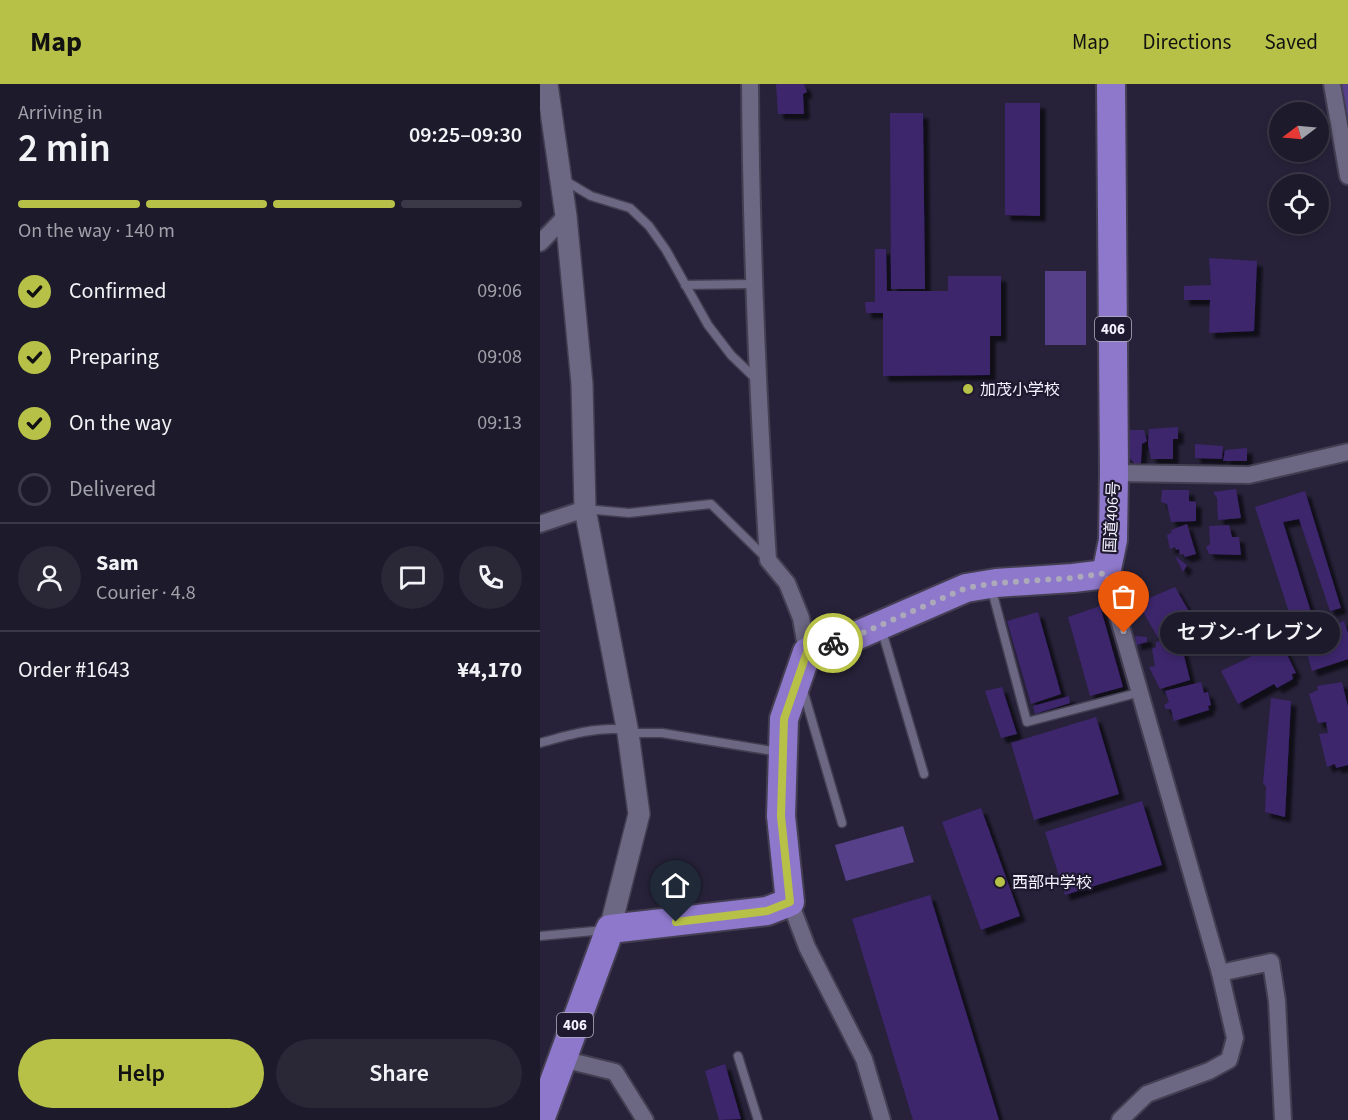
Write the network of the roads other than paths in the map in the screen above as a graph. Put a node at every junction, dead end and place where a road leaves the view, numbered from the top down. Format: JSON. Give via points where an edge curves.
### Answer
{"nodes":[{"id":1,"x":547,"y":84,"type":"edge"},
{"id":2,"x":750,"y":84,"type":"edge"},
{"id":3,"x":1111,"y":84,"type":"edge"},
{"id":4,"x":1332,"y":84,"type":"edge"},
{"id":5,"x":1348,"y":176,"type":"edge"},
{"id":6,"x":561,"y":178,"type":"junction"},
{"id":7,"x":566,"y":216,"type":"junction"},
{"id":8,"x":540,"y":243,"type":"edge"},
{"id":9,"x":753,"y":284,"type":"junction"},
{"id":10,"x":685,"y":285,"type":"junction"},
{"id":11,"x":757,"y":380,"type":"junction"},
{"id":12,"x":1348,"y":452,"type":"edge"},
{"id":13,"x":1114,"y":473,"type":"junction"},
{"id":14,"x":585,"y":509,"type":"junction"},
{"id":15,"x":540,"y":524,"type":"edge"},
{"id":16,"x":768,"y":560,"type":"junction"},
{"id":17,"x":1106,"y":573,"type":"junction"},
{"id":18,"x":990,"y":584,"type":"junction"},
{"id":19,"x":881,"y":624,"type":"junction"},
{"id":20,"x":803,"y":664,"type":"junction"},
{"id":21,"x":1141,"y":692,"type":"junction"},
{"id":22,"x":628,"y":732,"type":"junction"},
{"id":23,"x":540,"y":743,"type":"edge"},
{"id":24,"x":782,"y":753,"type":"junction"},
{"id":25,"x":924,"y":774,"type":"dead end"},
{"id":26,"x":842,"y":823,"type":"dead end"},
{"id":27,"x":790,"y":902,"type":"junction"},
{"id":28,"x":610,"y":929,"type":"junction"},
{"id":29,"x":540,"y":936,"type":"edge"},
{"id":30,"x":1220,"y":973,"type":"junction"},
{"id":31,"x":738,"y":1056,"type":"dead end"},
{"id":32,"x":556,"y":1061,"type":"junction"},
{"id":33,"x":540,"y":1120,"type":"edge"},
{"id":34,"x":645,"y":1120,"type":"edge"},
{"id":35,"x":758,"y":1120,"type":"edge"},
{"id":36,"x":882,"y":1120,"type":"edge"},
{"id":37,"x":1120,"y":1120,"type":"edge"},
{"id":38,"x":1283,"y":1120,"type":"edge"}],
"edges":[{"from":1,"to":6,"type":"street"},
{"from":2,"to":9,"type":"street"},
{"from":3,"to":13,"type":"highway","name":"国道406号","number":"406"},
{"from":4,"to":5,"type":"street"},
{"from":6,"to":7,"type":"street"},
{"from":6,"to":10,"type":"lane","via":[[591,196],[630,208],[649,226]]},
{"from":7,"to":8,"type":"street"},
{"from":7,"to":14,"type":"street","via":[[582,384]]},
{"from":9,"to":10,"type":"lane"},
{"from":9,"to":11,"type":"street"},
{"from":10,"to":11,"type":"lane","via":[[708,325]]},
{"from":11,"to":16,"type":"street"},
{"from":12,"to":13,"type":"street","via":[[1249,475]]},
{"from":13,"to":17,"type":"highway","name":"国道406号","number":"406","via":[[1113,540]]},
{"from":14,"to":15,"type":"street"},
{"from":14,"to":16,"type":"lane","via":[[628,513],[711,504]]},
{"from":14,"to":22,"type":"street"},
{"from":16,"to":20,"type":"street","via":[[787,583],[801,618]]},
{"from":17,"to":18,"type":"highway","name":"国道406号"},
{"from":17,"to":21,"type":"street"},
{"from":18,"to":19,"type":"highway","name":"国道406号","via":[[966,588]]},
{"from":18,"to":21,"type":"lane","via":[[1027,722]]},
{"from":19,"to":20,"type":"highway","name":"国道406号"},
{"from":19,"to":25,"type":"lane"},
{"from":20,"to":24,"type":"highway","via":[[784,719]]},
{"from":20,"to":26,"type":"lane"},
{"from":21,"to":30,"type":"street"},
{"from":22,"to":23,"type":"lane","via":[[617,728],[586,731]]},
{"from":22,"to":24,"type":"lane","via":[[662,733]]},
{"from":22,"to":28,"type":"street","via":[[639,814]]},
{"from":24,"to":27,"type":"highway","via":[[781,816]]},
{"from":27,"to":28,"type":"highway","via":[[767,911]]},
{"from":27,"to":36,"type":"street","via":[[807,947],[864,1059]]},
{"from":28,"to":29,"type":"lane"},
{"from":28,"to":32,"type":"highway","number":"406"},
{"from":30,"to":37,"type":"street","via":[[1235,1038],[1229,1060],[1147,1094]]},
{"from":30,"to":38,"type":"street","via":[[1271,962]]},
{"from":31,"to":35,"type":"lane"},
{"from":32,"to":33,"type":"highway","number":"406"},
{"from":32,"to":34,"type":"street","via":[[615,1072]]}]}
